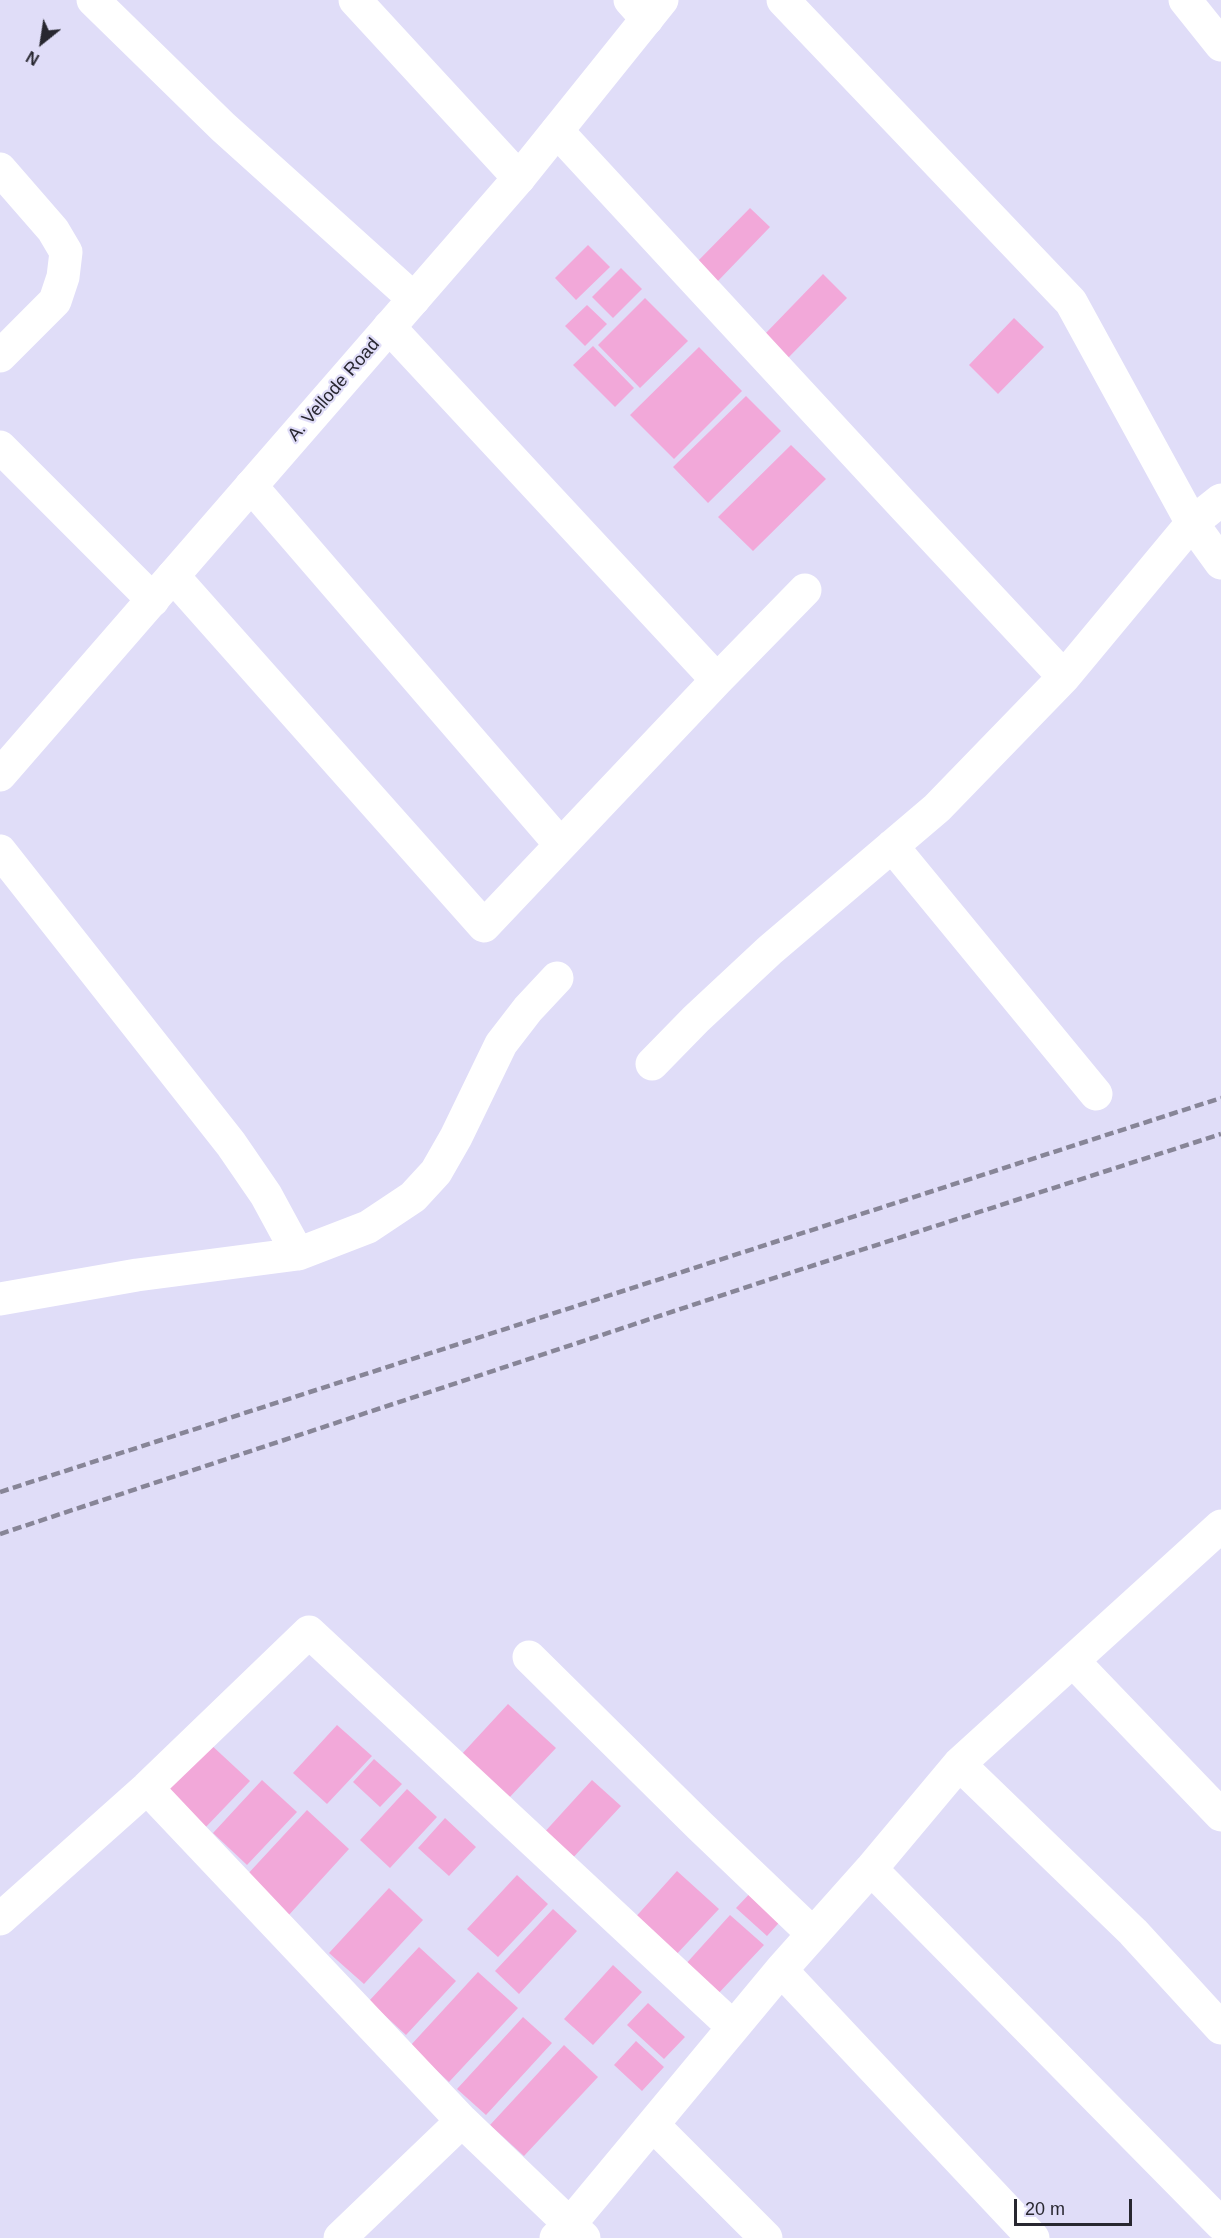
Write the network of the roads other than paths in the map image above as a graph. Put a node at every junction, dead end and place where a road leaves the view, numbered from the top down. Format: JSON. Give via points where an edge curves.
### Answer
{"nodes":[{"id":1,"x":93,"y":0,"type":"edge"},
{"id":2,"x":355,"y":0,"type":"edge"},
{"id":3,"x":783,"y":0,"type":"edge"},
{"id":4,"x":1185,"y":0,"type":"edge"},
{"id":5,"x":646,"y":6,"type":"edge"},
{"id":6,"x":1221,"y":45,"type":"edge"},
{"id":7,"x":557,"y":131,"type":"junction"},
{"id":8,"x":0,"y":169,"type":"edge"},
{"id":9,"x":519,"y":178,"type":"junction"},
{"id":10,"x":414,"y":299,"type":"junction"},
{"id":11,"x":389,"y":327,"type":"junction"},
{"id":12,"x":0,"y":356,"type":"edge"},
{"id":13,"x":0,"y":447,"type":"edge"},
{"id":14,"x":251,"y":486,"type":"junction"},
{"id":15,"x":1221,"y":500,"type":"edge"},
{"id":16,"x":1192,"y":523,"type":"junction"},
{"id":17,"x":1221,"y":563,"type":"edge"},
{"id":18,"x":163,"y":588,"type":"junction"},
{"id":19,"x":805,"y":590,"type":"dead end"},
{"id":20,"x":1064,"y":676,"type":"junction"},
{"id":21,"x":717,"y":680,"type":"junction"},
{"id":22,"x":0,"y":775,"type":"edge"},
{"id":23,"x":561,"y":844,"type":"junction"},
{"id":24,"x":892,"y":846,"type":"junction"},
{"id":25,"x":0,"y":851,"type":"edge"},
{"id":26,"x":557,"y":978,"type":"dead end"},
{"id":27,"x":652,"y":1064,"type":"dead end"},
{"id":28,"x":1096,"y":1094,"type":"dead end"},
{"id":29,"x":298,"y":1254,"type":"junction"},
{"id":30,"x":0,"y":1299,"type":"edge"},
{"id":31,"x":1215,"y":1543,"type":"edge"},
{"id":32,"x":529,"y":1657,"type":"dead end"},
{"id":33,"x":1073,"y":1661,"type":"junction"},
{"id":34,"x":959,"y":1764,"type":"junction"},
{"id":35,"x":147,"y":1788,"type":"junction"},
{"id":36,"x":1221,"y":1815,"type":"edge"},
{"id":37,"x":871,"y":1869,"type":"junction"},
{"id":38,"x":0,"y":1919,"type":"edge"},
{"id":39,"x":813,"y":1934,"type":"junction"},
{"id":40,"x":781,"y":1970,"type":"junction"},
{"id":41,"x":733,"y":2027,"type":"junction"},
{"id":42,"x":1221,"y":2028,"type":"edge"},
{"id":43,"x":462,"y":2121,"type":"junction"},
{"id":44,"x":652,"y":2125,"type":"junction"},
{"id":45,"x":1221,"y":2224,"type":"edge"},
{"id":46,"x":570,"y":2233,"type":"edge"},
{"id":47,"x":340,"y":2238,"type":"edge"},
{"id":48,"x":766,"y":2238,"type":"edge"},
{"id":49,"x":1034,"y":2238,"type":"edge"}],
"edges":[{"from":1,"to":10,"type":"street","via":[[223,127]]},
{"from":2,"to":9,"type":"street"},
{"from":3,"to":16,"type":"street","via":[[1071,302]]},
{"from":4,"to":6,"type":"street"},
{"from":5,"to":7,"type":"street","name":"A. Vellode Road"},
{"from":7,"to":9,"type":"street","name":"A. Vellode Road"},
{"from":7,"to":20,"type":"street"},
{"from":8,"to":12,"type":"street","via":[[53,230],[66,252],[55,300]]},
{"from":9,"to":10,"type":"street","name":"A. Vellode Road"},
{"from":10,"to":11,"type":"street","name":"A. Vellode Road"},
{"from":11,"to":14,"type":"street","name":"A. Vellode Road"},
{"from":11,"to":21,"type":"street"},
{"from":13,"to":18,"type":"street"},
{"from":14,"to":18,"type":"street","name":"A. Vellode Road"},
{"from":14,"to":23,"type":"street"},
{"from":15,"to":16,"type":"street"},
{"from":16,"to":17,"type":"street"},
{"from":16,"to":20,"type":"street"},
{"from":18,"to":22,"type":"street","name":"A. Vellode Road"},
{"from":18,"to":23,"type":"street","via":[[484,926]]},
{"from":19,"to":21,"type":"street"},
{"from":20,"to":24,"type":"street","via":[[937,808]]},
{"from":21,"to":23,"type":"street"},
{"from":24,"to":27,"type":"street","via":[[762,958]]},
{"from":24,"to":28,"type":"street"},
{"from":25,"to":29,"type":"street","via":[[231,1143],[266,1194]]},
{"from":26,"to":29,"type":"street","via":[[501,1044],[436,1172],[413,1197],[368,1227]]},
{"from":29,"to":30,"type":"street","via":[[136,1275]]},
{"from":31,"to":33,"type":"street"},
{"from":32,"to":39,"type":"street"},
{"from":33,"to":34,"type":"street"},
{"from":33,"to":36,"type":"street"},
{"from":34,"to":37,"type":"street"},
{"from":34,"to":42,"type":"street","via":[[1133,1932]]},
{"from":35,"to":38,"type":"street"},
{"from":35,"to":41,"type":"street","via":[[309,1632]]},
{"from":35,"to":43,"type":"street"},
{"from":37,"to":39,"type":"street"},
{"from":37,"to":45,"type":"street"},
{"from":39,"to":40,"type":"street"},
{"from":40,"to":41,"type":"street"},
{"from":40,"to":49,"type":"street"},
{"from":41,"to":44,"type":"street"},
{"from":43,"to":46,"type":"street"},
{"from":43,"to":47,"type":"street"},
{"from":44,"to":46,"type":"street"},
{"from":44,"to":48,"type":"street"}]}
